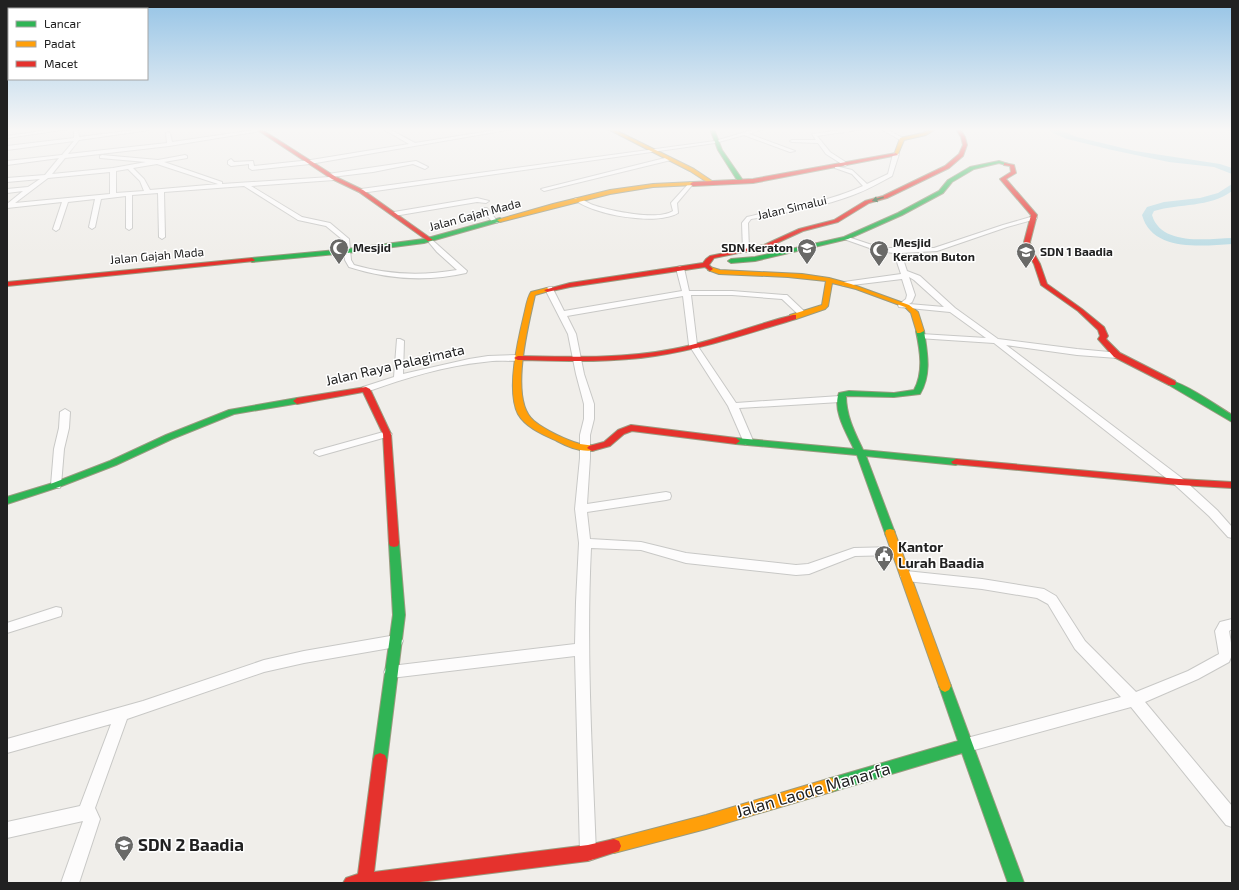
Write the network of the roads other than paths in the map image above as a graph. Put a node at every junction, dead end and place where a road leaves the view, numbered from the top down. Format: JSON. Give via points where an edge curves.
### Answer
{"nodes":[{"id":1,"x":113,"y":170,"type":"edge"},
{"id":2,"x":52,"y":171,"type":"edge"},
{"id":3,"x":106,"y":171,"type":"edge"},
{"id":4,"x":133,"y":171,"type":"edge"},
{"id":5,"x":182,"y":171,"type":"edge"},
{"id":6,"x":323,"y":171,"type":"edge"},
{"id":7,"x":369,"y":171,"type":"edge"},
{"id":8,"x":511,"y":171,"type":"edge"},
{"id":9,"x":621,"y":171,"type":"edge"},
{"id":10,"x":693,"y":171,"type":"edge"},
{"id":11,"x":733,"y":171,"type":"edge"},
{"id":12,"x":813,"y":171,"type":"edge"},
{"id":13,"x":852,"y":171,"type":"edge"},
{"id":14,"x":891,"y":171,"type":"edge"},
{"id":15,"x":940,"y":171,"type":"edge"},
{"id":16,"x":968,"y":171,"type":"edge"},
{"id":17,"x":1013,"y":171,"type":"edge"},
{"id":18,"x":48,"y":175,"type":"junction"},
{"id":19,"x":332,"y":176,"type":"junction"},
{"id":20,"x":7,"y":180,"type":"edge"},
{"id":21,"x":741,"y":182,"type":"junction"},
{"id":22,"x":712,"y":183,"type":"junction"},
{"id":23,"x":245,"y":184,"type":"junction"},
{"id":24,"x":690,"y":184,"type":"junction"},
{"id":25,"x":224,"y":185,"type":"junction"},
{"id":26,"x":866,"y":187,"type":"junction"},
{"id":27,"x":30,"y":189,"type":"junction"},
{"id":28,"x":544,"y":189,"type":"dead end"},
{"id":29,"x":7,"y":191,"type":"edge"},
{"id":30,"x":161,"y":191,"type":"junction"},
{"id":31,"x":362,"y":191,"type":"junction"},
{"id":32,"x":148,"y":192,"type":"junction"},
{"id":33,"x":129,"y":194,"type":"junction"},
{"id":34,"x":113,"y":196,"type":"junction"},
{"id":35,"x":98,"y":197,"type":"junction"},
{"id":36,"x":577,"y":199,"type":"junction"},
{"id":37,"x":66,"y":200,"type":"junction"},
{"id":38,"x":486,"y":201,"type":"dead end"},
{"id":39,"x":7,"y":206,"type":"edge"},
{"id":40,"x":485,"y":209,"type":"dead end"},
{"id":41,"x":394,"y":214,"type":"junction"},
{"id":42,"x":1034,"y":218,"type":"junction"},
{"id":43,"x":495,"y":222,"type":"junction"},
{"id":44,"x":92,"y":227,"type":"dead end"},
{"id":45,"x":129,"y":228,"type":"dead end"},
{"id":46,"x":56,"y":229,"type":"dead end"},
{"id":47,"x":162,"y":237,"type":"dead end"},
{"id":48,"x":846,"y":238,"type":"junction"},
{"id":49,"x":430,"y":240,"type":"junction"},
{"id":50,"x":346,"y":246,"type":"junction"},
{"id":51,"x":746,"y":250,"type":"junction"},
{"id":52,"x":897,"y":251,"type":"junction"},
{"id":53,"x":706,"y":263,"type":"junction"},
{"id":54,"x":680,"y":268,"type":"junction"},
{"id":55,"x":905,"y":274,"type":"junction"},
{"id":56,"x":829,"y":280,"type":"junction"},
{"id":57,"x":7,"y":284,"type":"edge"},
{"id":58,"x":844,"y":284,"type":"junction"},
{"id":59,"x":549,"y":289,"type":"junction"},
{"id":60,"x":686,"y":293,"type":"junction"},
{"id":61,"x":904,"y":306,"type":"junction"},
{"id":62,"x":952,"y":310,"type":"junction"},
{"id":63,"x":563,"y":314,"type":"junction"},
{"id":64,"x":803,"y":314,"type":"junction"},
{"id":65,"x":921,"y":336,"type":"junction"},
{"id":66,"x":400,"y":341,"type":"dead end"},
{"id":67,"x":996,"y":341,"type":"junction"},
{"id":68,"x":693,"y":345,"type":"junction"},
{"id":69,"x":1116,"y":355,"type":"junction"},
{"id":70,"x":518,"y":358,"type":"junction"},
{"id":71,"x":577,"y":358,"type":"junction"},
{"id":72,"x":398,"y":378,"type":"junction"},
{"id":73,"x":366,"y":389,"type":"junction"},
{"id":74,"x":840,"y":399,"type":"junction"},
{"id":75,"x":733,"y":406,"type":"junction"},
{"id":76,"x":65,"y":412,"type":"dead end"},
{"id":77,"x":1232,"y":419,"type":"edge"},
{"id":78,"x":387,"y":434,"type":"junction"},
{"id":79,"x":749,"y":443,"type":"junction"},
{"id":80,"x":585,"y":448,"type":"junction"},
{"id":81,"x":319,"y":453,"type":"dead end"},
{"id":82,"x":861,"y":454,"type":"junction"},
{"id":83,"x":1180,"y":482,"type":"junction"},
{"id":84,"x":56,"y":485,"type":"junction"},
{"id":85,"x":1232,"y":485,"type":"edge"},
{"id":86,"x":666,"y":496,"type":"dead end"},
{"id":87,"x":7,"y":501,"type":"edge"},
{"id":88,"x":581,"y":509,"type":"junction"},
{"id":89,"x":1232,"y":534,"type":"edge"},
{"id":90,"x":585,"y":543,"type":"junction"},
{"id":91,"x":896,"y":551,"type":"junction"},
{"id":92,"x":906,"y":576,"type":"junction"},
{"id":93,"x":56,"y":612,"type":"dead end"},
{"id":94,"x":1232,"y":624,"type":"edge"},
{"id":95,"x":7,"y":628,"type":"edge"},
{"id":96,"x":396,"y":641,"type":"junction"},
{"id":97,"x":582,"y":649,"type":"junction"},
{"id":98,"x":391,"y":672,"type":"junction"},
{"id":99,"x":1134,"y":700,"type":"junction"},
{"id":100,"x":122,"y":714,"type":"junction"},
{"id":101,"x":967,"y":745,"type":"junction"},
{"id":102,"x":7,"y":746,"type":"edge"},
{"id":103,"x":85,"y":813,"type":"junction"},
{"id":104,"x":1232,"y":819,"type":"edge"},
{"id":105,"x":7,"y":830,"type":"edge"},
{"id":106,"x":588,"y":853,"type":"junction"},
{"id":107,"x":365,"y":880,"type":"junction"},
{"id":108,"x":70,"y":883,"type":"edge"},
{"id":109,"x":351,"y":883,"type":"edge"},
{"id":110,"x":1016,"y":883,"type":"edge"}],
"edges":[{"from":1,"to":34,"type":"street"},
{"from":2,"to":18,"type":"street"},
{"from":3,"to":18,"type":"street"},
{"from":4,"to":32,"type":"street","via":[[142,180]]},
{"from":5,"to":25,"type":"street"},
{"from":6,"to":19,"type":"main road"},
{"from":7,"to":19,"type":"street"},
{"from":8,"to":31,"type":"street"},
{"from":9,"to":28,"type":"street"},
{"from":10,"to":22,"type":"main road"},
{"from":11,"to":21,"type":"main road"},
{"from":12,"to":21,"type":"main road","name":"Jalan Gajah Mada"},
{"from":13,"to":26,"type":"street"},
{"from":14,"to":26,"type":"street","name":"Jalan Simalui","via":[[890,175]]},
{"from":15,"to":51,"type":"main road","one_way":true,"via":[[886,197],[867,202],[836,221],[801,230],[766,246]]},
{"from":16,"to":48,"type":"main road","via":[[950,181],[938,194]]},
{"from":17,"to":42,"type":"main road","via":[[1014,173],[1003,179]]},
{"from":18,"to":20,"type":"street"},
{"from":18,"to":27,"type":"street"},
{"from":19,"to":23,"type":"street"},
{"from":19,"to":31,"type":"main road"},
{"from":21,"to":22,"type":"main road","name":"Jalan Gajah Mada"},
{"from":22,"to":24,"type":"main road","name":"Jalan Gajah Mada"},
{"from":23,"to":25,"type":"street"},
{"from":23,"to":50,"type":"street","via":[[297,218],[328,224],[342,235]]},
{"from":24,"to":36,"type":"main road","name":"Jalan Gajah Mada","via":[[635,188]]},
{"from":24,"to":36,"type":"street","via":[[674,203],[676,212],[667,217],[618,213],[588,206]]},
{"from":25,"to":30,"type":"street"},
{"from":26,"to":51,"type":"street","name":"Jalan Simalui","via":[[851,194],[807,206],[749,218],[745,223]]},
{"from":27,"to":29,"type":"street"},
{"from":27,"to":39,"type":"street"},
{"from":30,"to":32,"type":"street"},
{"from":30,"to":47,"type":"street"},
{"from":31,"to":41,"type":"main road"},
{"from":32,"to":33,"type":"street"},
{"from":33,"to":34,"type":"street"},
{"from":33,"to":45,"type":"street"},
{"from":34,"to":35,"type":"street"},
{"from":35,"to":37,"type":"street"},
{"from":35,"to":44,"type":"street"},
{"from":36,"to":43,"type":"main road","name":"Jalan Gajah Mada"},
{"from":37,"to":39,"type":"street"},
{"from":37,"to":46,"type":"street"},
{"from":38,"to":41,"type":"street","via":[[477,200]]},
{"from":40,"to":43,"type":"street"},
{"from":41,"to":49,"type":"main road"},
{"from":42,"to":52,"type":"street","via":[[935,250]]},
{"from":42,"to":69,"type":"main road","via":[[1027,242],[1044,285],[1080,310],[1101,329],[1104,336],[1102,339]]},
{"from":43,"to":49,"type":"main road","name":"Jalan Gajah Mada"},
{"from":48,"to":52,"type":"street","via":[[876,249]]},
{"from":48,"to":53,"type":"main road","via":[[754,260]]},
{"from":49,"to":50,"type":"main road","name":"Jalan Gajah Mada"},
{"from":49,"to":50,"type":"street","via":[[463,271],[427,276],[383,274],[352,266],[348,260]]},
{"from":50,"to":57,"type":"main road","name":"Jalan Gajah Mada"},
{"from":51,"to":53,"type":"main road","via":[[712,257]]},
{"from":52,"to":55,"type":"street"},
{"from":53,"to":54,"type":"main road"},
{"from":53,"to":56,"type":"main road","via":[[719,272]]},
{"from":54,"to":59,"type":"main road"},
{"from":54,"to":60,"type":"street"},
{"from":55,"to":58,"type":"street"},
{"from":55,"to":61,"type":"street","via":[[912,295]]},
{"from":55,"to":62,"type":"street","via":[[917,278]]},
{"from":56,"to":58,"type":"main road"},
{"from":56,"to":64,"type":"main road","via":[[825,306]]},
{"from":58,"to":61,"type":"main road"},
{"from":59,"to":63,"type":"street"},
{"from":59,"to":70,"type":"main road","via":[[532,295]]},
{"from":60,"to":63,"type":"street"},
{"from":60,"to":64,"type":"street","via":[[782,296]]},
{"from":60,"to":68,"type":"street"},
{"from":61,"to":62,"type":"street"},
{"from":61,"to":65,"type":"main road","via":[[915,313]]},
{"from":62,"to":67,"type":"street"},
{"from":63,"to":71,"type":"street","via":[[574,340]]},
{"from":64,"to":68,"type":"main road"},
{"from":65,"to":67,"type":"street"},
{"from":65,"to":74,"type":"main road","via":[[924,372],[922,386],[917,392],[903,395],[849,393],[842,395]]},
{"from":66,"to":72,"type":"street"},
{"from":67,"to":69,"type":"street"},
{"from":67,"to":83,"type":"street"},
{"from":68,"to":71,"type":"main road","via":[[630,357]]},
{"from":68,"to":75,"type":"street"},
{"from":69,"to":77,"type":"main road","via":[[1191,393]]},
{"from":70,"to":71,"type":"main road"},
{"from":70,"to":72,"type":"street","name":"Jalan Raya Palagimata","via":[[462,363]]},
{"from":70,"to":80,"type":"main road","via":[[518,399],[525,419]]},
{"from":71,"to":80,"type":"street","via":[[588,404],[589,419]]},
{"from":72,"to":73,"type":"street","name":"Jalan Raya Palagimata"},
{"from":73,"to":78,"type":"main road"},
{"from":73,"to":84,"type":"main road","name":"Jalan Raya Palagimata","via":[[232,412],[169,437],[113,464]]},
{"from":74,"to":75,"type":"street"},
{"from":74,"to":82,"type":"main road"},
{"from":75,"to":79,"type":"street"},
{"from":76,"to":84,"type":"street","via":[[64,428],[58,448]]},
{"from":78,"to":81,"type":"street"},
{"from":78,"to":96,"type":"main road","via":[[399,615]]},
{"from":79,"to":80,"type":"main road","via":[[627,428],[621,430],[609,443]]},
{"from":79,"to":82,"type":"main road"},
{"from":80,"to":88,"type":"street"},
{"from":82,"to":83,"type":"main road"},
{"from":82,"to":91,"type":"main road"},
{"from":83,"to":85,"type":"main road"},
{"from":83,"to":89,"type":"street"},
{"from":84,"to":87,"type":"main road","name":"Jalan Raya Palagimata"},
{"from":86,"to":88,"type":"street"},
{"from":88,"to":90,"type":"street"},
{"from":90,"to":91,"type":"street","via":[[641,546],[686,558],[796,570],[810,569],[854,552]]},
{"from":90,"to":97,"type":"street"},
{"from":91,"to":92,"type":"main road"},
{"from":92,"to":99,"type":"street","via":[[982,584],[1040,593],[1048,597],[1080,645]]},
{"from":92,"to":101,"type":"main road"},
{"from":93,"to":95,"type":"street"},
{"from":94,"to":99,"type":"street","name":"Jalan Laode Manarfa","via":[[1225,626],[1222,631],[1226,653],[1224,658],[1194,675]]},
{"from":96,"to":98,"type":"main road"},
{"from":96,"to":100,"type":"street","via":[[264,666]]},
{"from":97,"to":98,"type":"street"},
{"from":97,"to":106,"type":"street"},
{"from":98,"to":107,"type":"main road"},
{"from":99,"to":101,"type":"street","name":"Jalan Laode Manarfa"},
{"from":99,"to":104,"type":"street"},
{"from":100,"to":102,"type":"street"},
{"from":100,"to":103,"type":"street"},
{"from":101,"to":106,"type":"main road","name":"Jalan Laode Manarfa","via":[[706,822]]},
{"from":101,"to":110,"type":"main road"},
{"from":103,"to":105,"type":"street"},
{"from":103,"to":108,"type":"street","via":[[90,813],[92,819]]},
{"from":106,"to":107,"type":"main road","name":"Jalan Laode Manarfa"},
{"from":107,"to":109,"type":"main road","name":"Jalan Laode Manarfa"}]}
